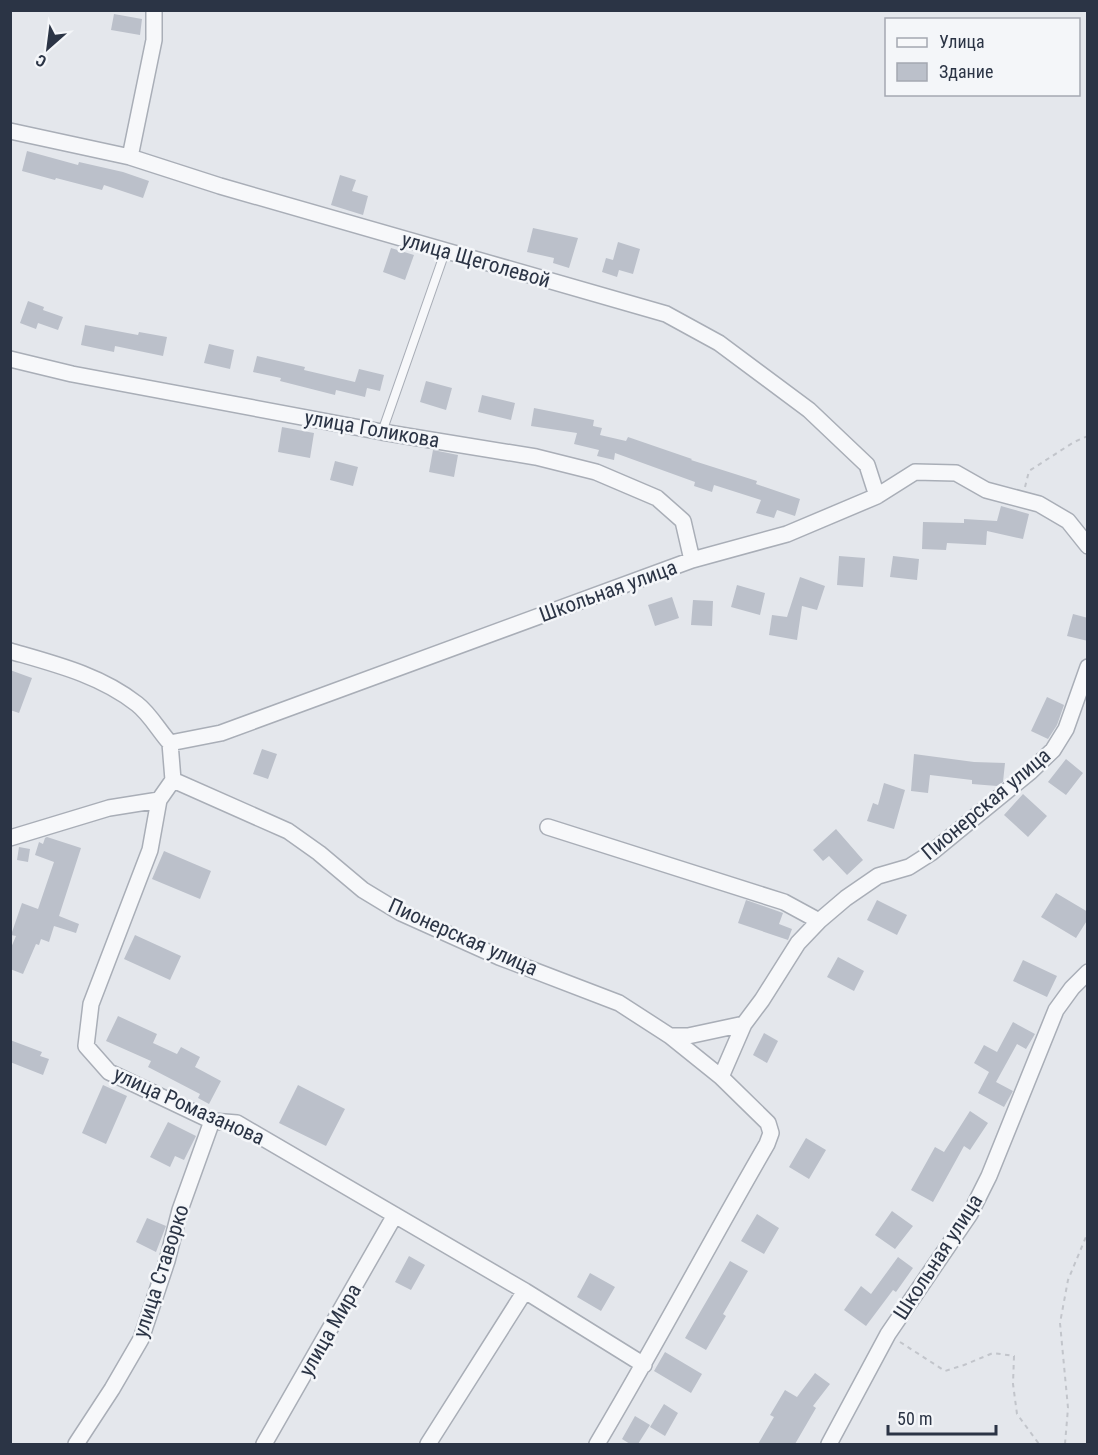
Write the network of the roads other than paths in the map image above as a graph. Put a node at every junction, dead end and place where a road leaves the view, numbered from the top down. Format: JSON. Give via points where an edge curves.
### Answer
{"nodes":[{"id":1,"x":154,"y":10,"type":"edge"},
{"id":2,"x":10,"y":131,"type":"edge"},
{"id":3,"x":130,"y":157,"type":"junction"},
{"id":4,"x":445,"y":252,"type":"junction"},
{"id":5,"x":10,"y":359,"type":"edge"},
{"id":6,"x":382,"y":432,"type":"junction"},
{"id":7,"x":877,"y":496,"type":"junction"},
{"id":8,"x":1088,"y":546,"type":"edge"},
{"id":9,"x":692,"y":560,"type":"junction"},
{"id":10,"x":10,"y":651,"type":"edge"},
{"id":11,"x":1088,"y":667,"type":"edge"},
{"id":12,"x":170,"y":743,"type":"junction"},
{"id":13,"x":173,"y":780,"type":"junction"},
{"id":14,"x":159,"y":800,"type":"junction"},
{"id":15,"x":548,"y":827,"type":"dead end"},
{"id":16,"x":10,"y":838,"type":"edge"},
{"id":17,"x":819,"y":921,"type":"junction"},
{"id":18,"x":1088,"y":972,"type":"edge"},
{"id":19,"x":744,"y":1024,"type":"junction"},
{"id":20,"x":670,"y":1036,"type":"junction"},
{"id":21,"x":721,"y":1077,"type":"junction"},
{"id":22,"x":212,"y":1121,"type":"junction"},
{"id":23,"x":395,"y":1215,"type":"junction"},
{"id":24,"x":525,"y":1291,"type":"junction"},
{"id":25,"x":644,"y":1365,"type":"junction"},
{"id":26,"x":76,"y":1444,"type":"edge"},
{"id":27,"x":264,"y":1444,"type":"edge"},
{"id":28,"x":428,"y":1444,"type":"edge"},
{"id":29,"x":597,"y":1444,"type":"edge"},
{"id":30,"x":830,"y":1444,"type":"edge"}],
"edges":[{"from":1,"to":3,"type":"street","via":[[154,40]]},
{"from":2,"to":3,"type":"street","name":"улица Щеголевой"},
{"from":3,"to":4,"type":"street","name":"улица Щеголевой"},
{"from":4,"to":6,"type":"lane"},
{"from":4,"to":7,"type":"street","name":"улица Щеголевой","via":[[666,314],[719,343],[809,410],[867,465]]},
{"from":5,"to":6,"type":"street","name":"улица Голикова"},
{"from":6,"to":9,"type":"street","name":"улица Голикова","via":[[536,457],[596,472],[657,498],[683,521]]},
{"from":7,"to":8,"type":"street","name":"Школьная улица","via":[[915,472],[956,472],[986,490],[1039,504],[1068,521]]},
{"from":7,"to":9,"type":"street","name":"Школьная улица","via":[[787,534]]},
{"from":9,"to":12,"type":"street","name":"Школьная улица","via":[[221,733]]},
{"from":10,"to":12,"type":"street","via":[[108,684],[139,705]]},
{"from":11,"to":17,"type":"street","name":"Пионерская улица","via":[[1066,729],[1053,750],[1030,772],[931,853],[909,867],[878,876]]},
{"from":12,"to":13,"type":"street"},
{"from":13,"to":14,"type":"street"},
{"from":13,"to":20,"type":"street","name":"Пионерская улица","via":[[288,831],[363,890],[400,913],[619,1004]]},
{"from":14,"to":16,"type":"street","via":[[109,808]]},
{"from":14,"to":22,"type":"street","name":"улица Ромазанова","via":[[150,850],[91,1004],[86,1046],[110,1072]]},
{"from":15,"to":17,"type":"street","via":[[784,902]]},
{"from":17,"to":19,"type":"street","name":"Пионерская улица","via":[[798,943]]},
{"from":18,"to":30,"type":"street","name":"Школьная улица","via":[[1056,1010],[970,1214],[888,1334]]},
{"from":19,"to":20,"type":"street"},
{"from":19,"to":21,"type":"street","name":"Пионерская улица"},
{"from":20,"to":21,"type":"street","name":"Пионерская улица"},
{"from":21,"to":25,"type":"street","name":"Пионерская улица","via":[[768,1123],[771,1133]]},
{"from":22,"to":23,"type":"street","name":"улица Ромазанова","via":[[237,1123]]},
{"from":22,"to":26,"type":"street","name":"улица Ставорко","via":[[141,1340]]},
{"from":23,"to":24,"type":"street","name":"улица Ромазанова"},
{"from":23,"to":27,"type":"street","name":"улица Мира"},
{"from":24,"to":25,"type":"street","name":"улица Ромазанова"},
{"from":24,"to":28,"type":"street"},
{"from":25,"to":29,"type":"street","name":"Пионерская улица"}]}
